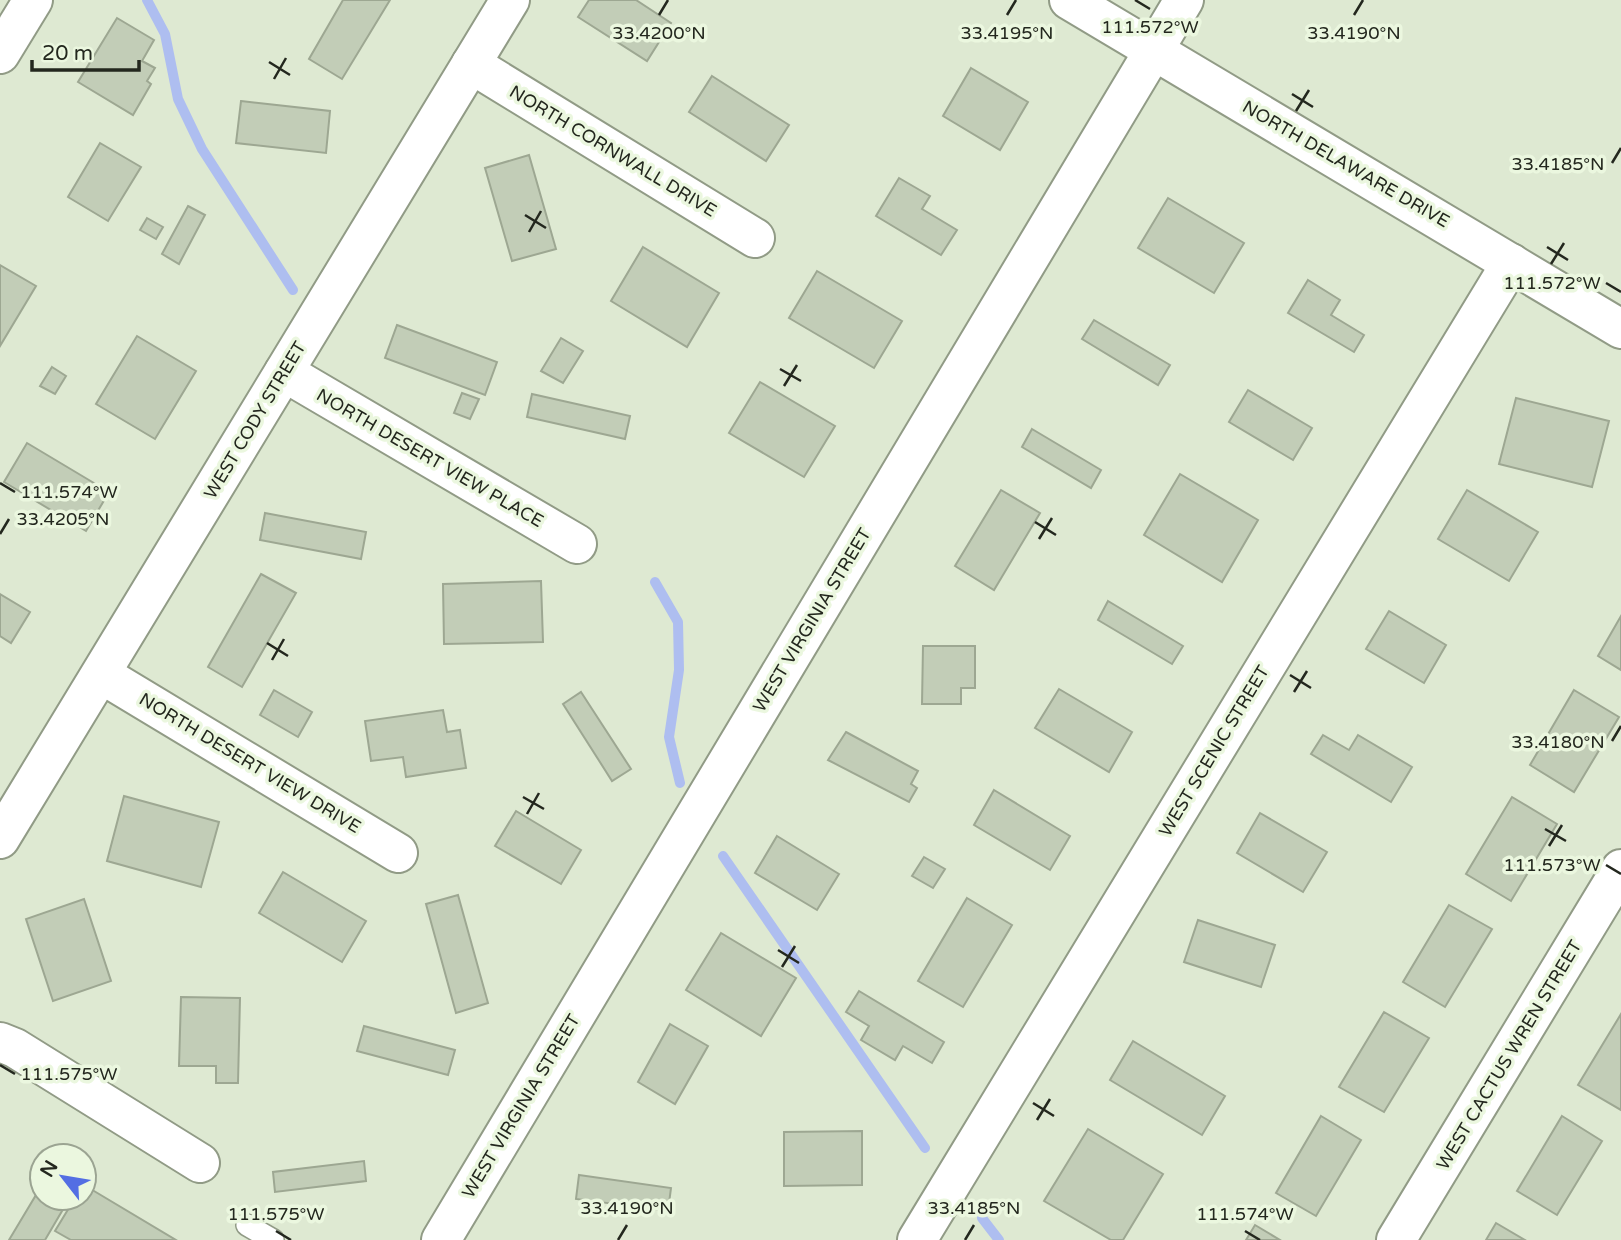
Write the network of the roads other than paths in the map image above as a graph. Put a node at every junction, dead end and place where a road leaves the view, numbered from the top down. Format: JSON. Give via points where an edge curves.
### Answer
{"nodes":[{"id":1,"x":33,"y":0,"type":"edge"},
{"id":2,"x":510,"y":0,"type":"edge"},
{"id":3,"x":1069,"y":0,"type":"edge"},
{"id":4,"x":1184,"y":0,"type":"edge"},
{"id":5,"x":1153,"y":51,"type":"junction"},
{"id":6,"x":0,"y":54,"type":"edge"},
{"id":7,"x":471,"y":65,"type":"junction"},
{"id":8,"x":755,"y":238,"type":"dead end"},
{"id":9,"x":1511,"y":263,"type":"junction"},
{"id":10,"x":1621,"y":329,"type":"edge"},
{"id":11,"x":284,"y":372,"type":"junction"},
{"id":12,"x":577,"y":544,"type":"dead end"},
{"id":13,"x":101,"y":674,"type":"junction"},
{"id":14,"x":0,"y":839,"type":"edge"},
{"id":15,"x":398,"y":853,"type":"dead end"},
{"id":16,"x":1621,"y":869,"type":"edge"},
{"id":17,"x":0,"y":1042,"type":"edge"},
{"id":18,"x":200,"y":1163,"type":"dead end"},
{"id":19,"x":247,"y":1226,"type":"dead end"},
{"id":20,"x":273,"y":1240,"type":"edge"},
{"id":21,"x":441,"y":1240,"type":"edge"},
{"id":22,"x":917,"y":1240,"type":"edge"},
{"id":23,"x":1396,"y":1240,"type":"edge"}],
"edges":[{"from":1,"to":6,"type":"street"},
{"from":2,"to":7,"type":"street","name":"WEST CODY STREET"},
{"from":3,"to":5,"type":"street","name":"NORTH DELAWARE DRIVE"},
{"from":4,"to":5,"type":"street","name":"WEST VIRGINIA STREET"},
{"from":5,"to":9,"type":"street","name":"NORTH DELAWARE DRIVE"},
{"from":5,"to":21,"type":"street","name":"WEST VIRGINIA STREET"},
{"from":7,"to":8,"type":"street","name":"NORTH CORNWALL DRIVE"},
{"from":7,"to":11,"type":"street","name":"WEST CODY STREET"},
{"from":9,"to":10,"type":"street","name":"NORTH DELAWARE DRIVE"},
{"from":9,"to":22,"type":"street","name":"WEST SCENIC STREET"},
{"from":11,"to":12,"type":"street","name":"NORTH DESERT VIEW PLACE"},
{"from":11,"to":13,"type":"street","name":"WEST CODY STREET"},
{"from":13,"to":14,"type":"street","name":"WEST CODY STREET"},
{"from":13,"to":15,"type":"street","name":"NORTH DESERT VIEW DRIVE"},
{"from":16,"to":23,"type":"street","name":"WEST CACTUS WREN STREET"},
{"from":17,"to":18,"type":"street"},
{"from":19,"to":20,"type":"lane"}]}
